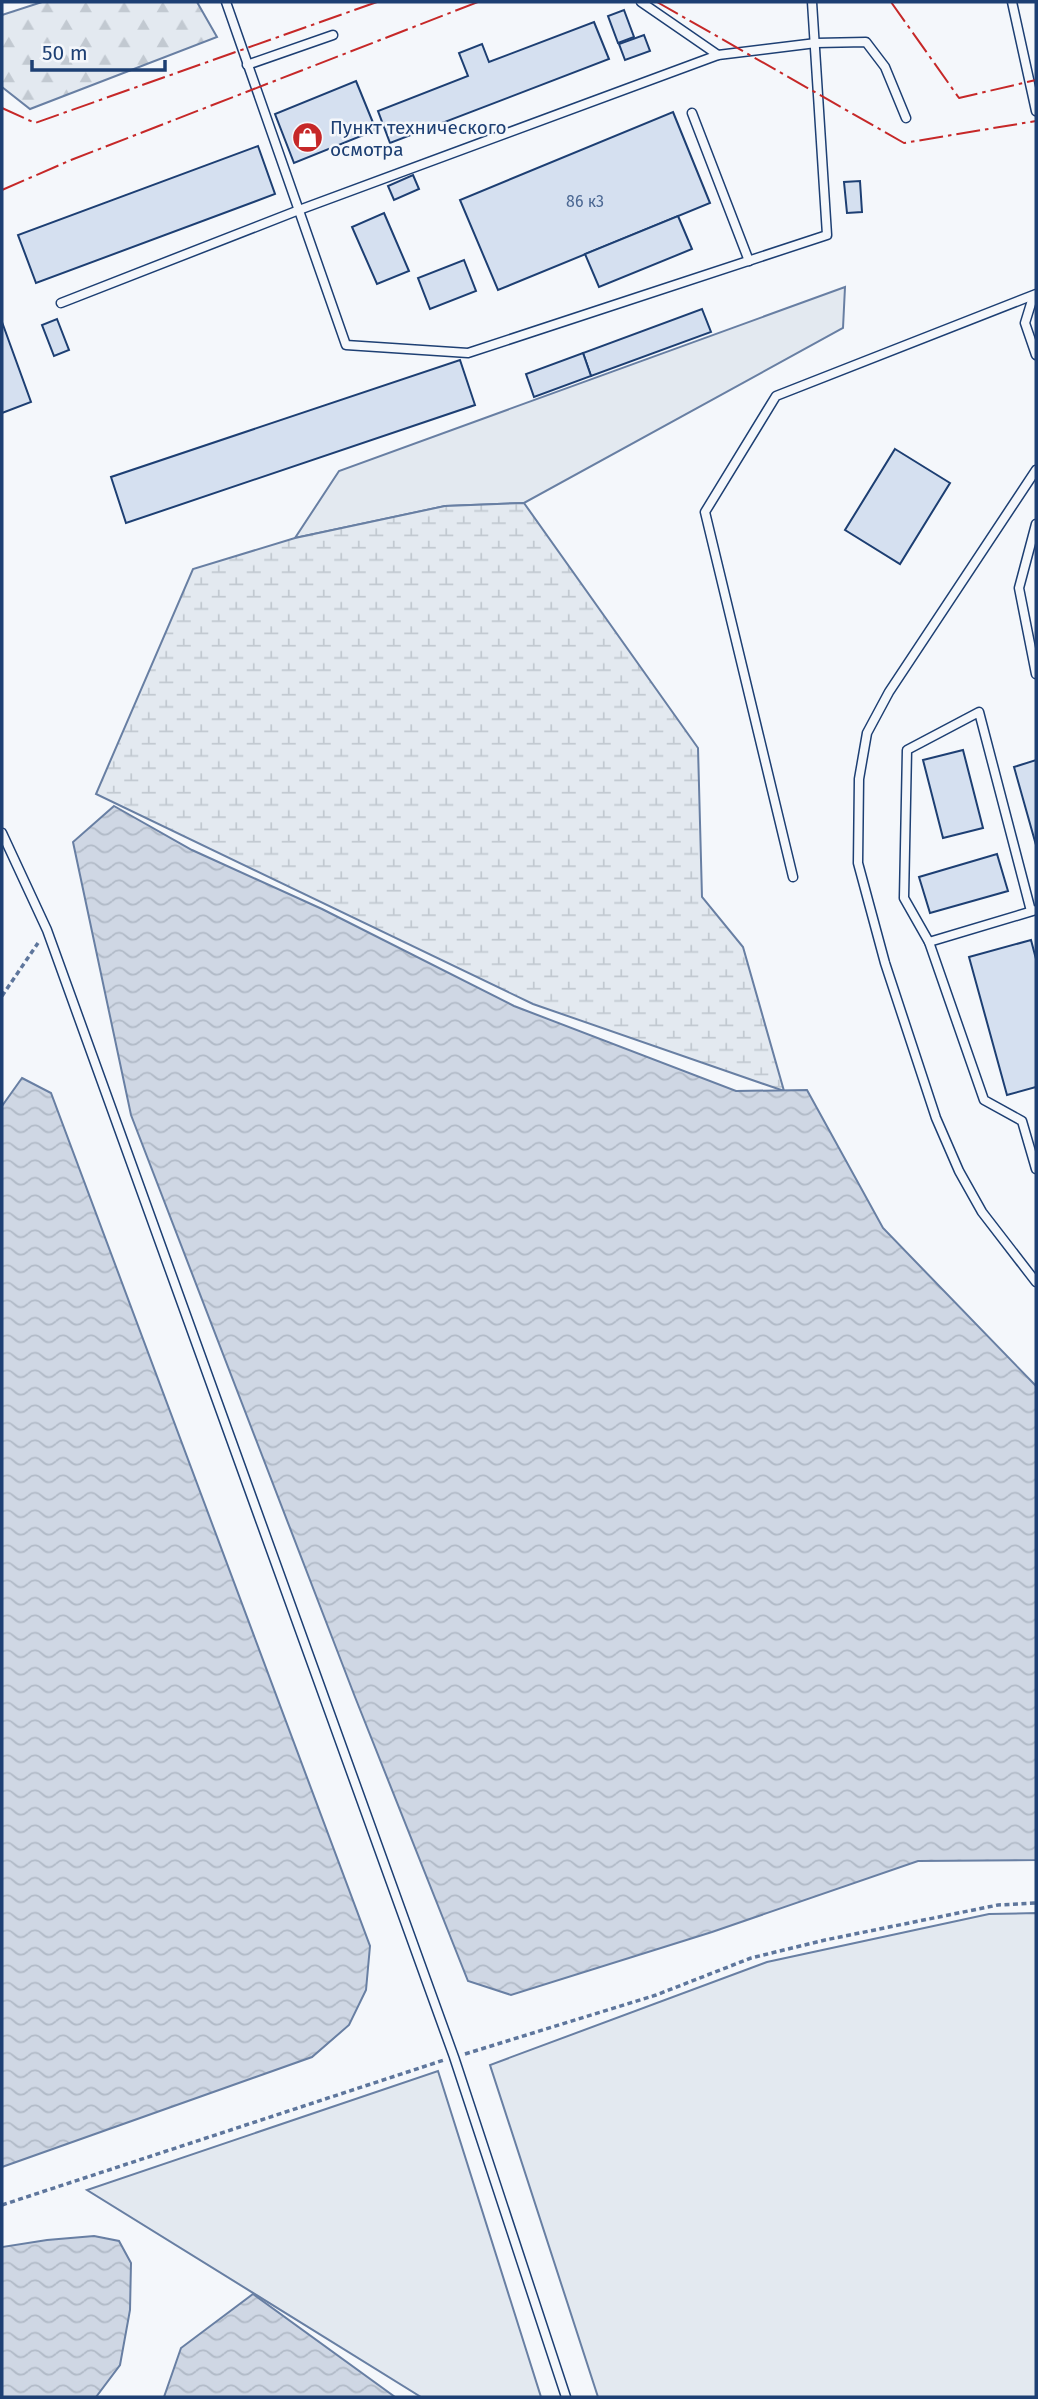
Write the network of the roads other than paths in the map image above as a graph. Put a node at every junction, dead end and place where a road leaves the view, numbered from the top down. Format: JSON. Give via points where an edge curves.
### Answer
{"nodes":[{"id":1,"x":226,"y":2,"type":"edge"},
{"id":2,"x":641,"y":2,"type":"edge"},
{"id":3,"x":812,"y":2,"type":"edge"},
{"id":4,"x":1012,"y":2,"type":"edge"},
{"id":5,"x":333,"y":35,"type":"dead end"},
{"id":6,"x":816,"y":43,"type":"junction"},
{"id":7,"x":718,"y":55,"type":"junction"},
{"id":8,"x":247,"y":65,"type":"junction"},
{"id":9,"x":1034,"y":93,"type":"edge"},
{"id":10,"x":1036,"y":111,"type":"edge"},
{"id":11,"x":692,"y":113,"type":"dead end"},
{"id":12,"x":906,"y":118,"type":"dead end"},
{"id":13,"x":299,"y":210,"type":"junction"},
{"id":14,"x":749,"y":261,"type":"junction"},
{"id":15,"x":1035,"y":296,"type":"edge"},
{"id":16,"x":61,"y":303,"type":"dead end"},
{"id":17,"x":1036,"y":355,"type":"edge"},
{"id":18,"x":1036,"y":470,"type":"edge"},
{"id":19,"x":1036,"y":524,"type":"edge"},
{"id":20,"x":1036,"y":674,"type":"edge"},
{"id":21,"x":2,"y":833,"type":"edge"},
{"id":22,"x":793,"y":877,"type":"dead end"},
{"id":23,"x":1033,"y":911,"type":"edge"},
{"id":24,"x":929,"y":942,"type":"junction"},
{"id":25,"x":1036,"y":1168,"type":"edge"},
{"id":26,"x":1036,"y":1282,"type":"edge"},
{"id":27,"x":566,"y":2397,"type":"edge"}],
"edges":[{"from":1,"to":8,"type":"lane"},
{"from":2,"to":7,"type":"lane"},
{"from":3,"to":6,"type":"lane"},
{"from":4,"to":9,"type":"lane"},
{"from":5,"to":8,"type":"lane"},
{"from":6,"to":7,"type":"lane"},
{"from":6,"to":12,"type":"lane","via":[[866,42],[885,67]]},
{"from":6,"to":14,"type":"lane","via":[[827,235]]},
{"from":7,"to":13,"type":"lane"},
{"from":8,"to":13,"type":"lane"},
{"from":9,"to":10,"type":"lane"},
{"from":11,"to":14,"type":"lane"},
{"from":13,"to":14,"type":"lane","via":[[346,345],[468,353]]},
{"from":13,"to":16,"type":"lane"},
{"from":15,"to":17,"type":"lane","via":[[1025,323]]},
{"from":15,"to":22,"type":"lane","via":[[776,396],[705,512]]},
{"from":18,"to":26,"type":"lane","via":[[889,692],[867,733],[859,779],[858,863],[936,1118],[982,1212]]},
{"from":19,"to":20,"type":"lane","via":[[1019,588]]},
{"from":21,"to":27,"type":"lane","via":[[47,930],[454,2057]]},
{"from":23,"to":24,"type":"lane"},
{"from":23,"to":24,"type":"lane","via":[[979,712],[907,750],[904,898]]},
{"from":24,"to":25,"type":"lane","via":[[984,1100],[1022,1121]]}]}
